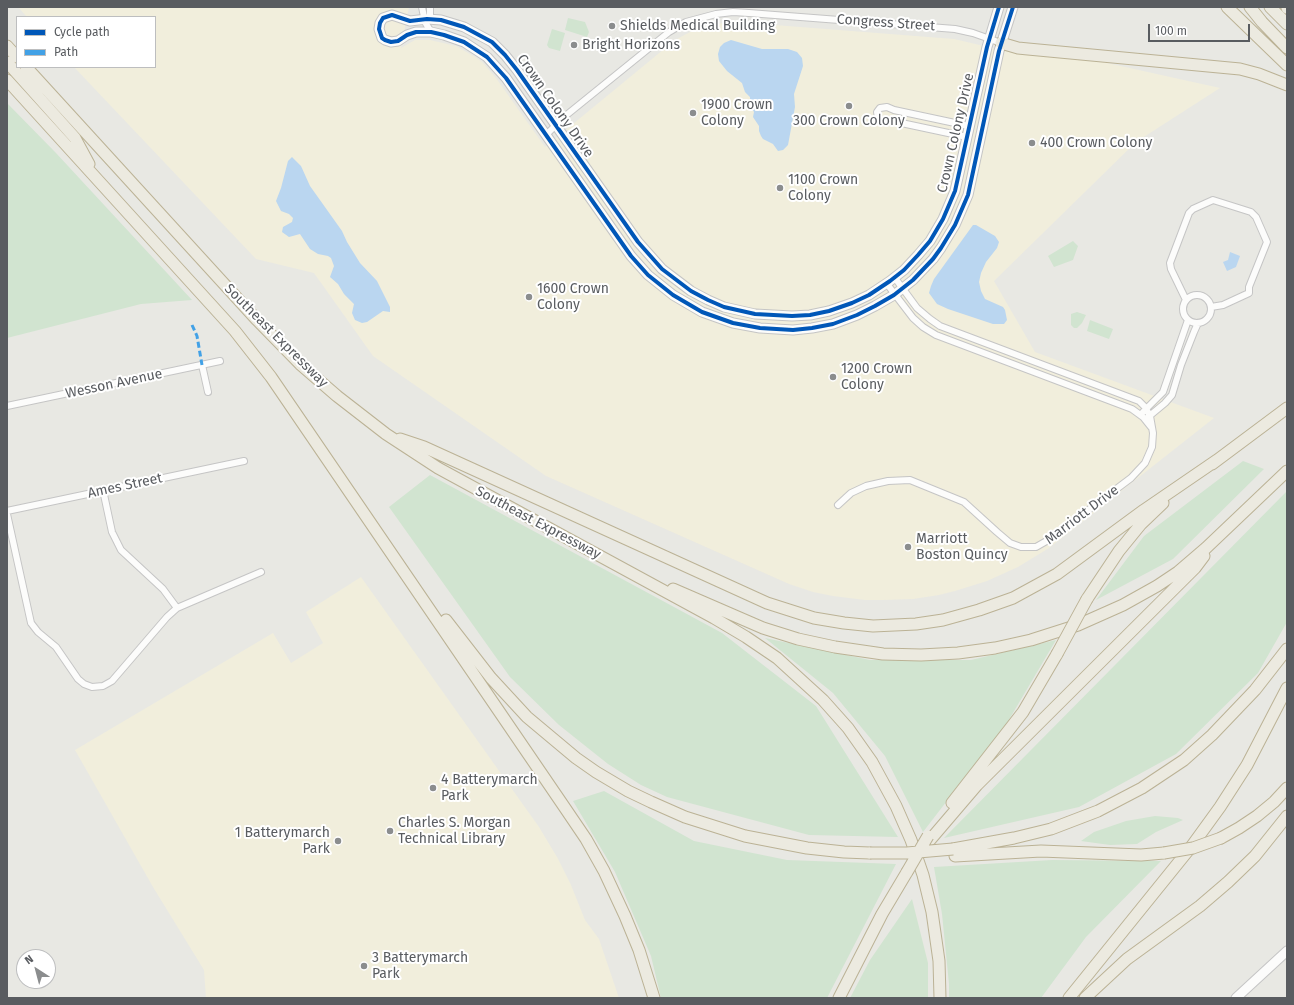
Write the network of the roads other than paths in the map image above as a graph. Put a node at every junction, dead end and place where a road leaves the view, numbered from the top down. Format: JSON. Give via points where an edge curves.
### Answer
{"nodes":[{"id":1,"x":422,"y":7,"type":"edge"},
{"id":2,"x":430,"y":7,"type":"edge"},
{"id":3,"x":999,"y":7,"type":"edge"},
{"id":4,"x":1013,"y":7,"type":"edge"},
{"id":5,"x":1227,"y":7,"type":"edge"},
{"id":6,"x":1250,"y":7,"type":"edge"},
{"id":7,"x":1270,"y":7,"type":"edge"},
{"id":8,"x":400,"y":18,"type":"junction"},
{"id":9,"x":427,"y":19,"type":"junction"},
{"id":10,"x":1287,"y":24,"type":"edge"},
{"id":11,"x":431,"y":32,"type":"junction"},
{"id":12,"x":989,"y":38,"type":"junction"},
{"id":13,"x":401,"y":39,"type":"junction"},
{"id":14,"x":1001,"y":43,"type":"junction"},
{"id":15,"x":7,"y":46,"type":"edge"},
{"id":16,"x":1287,"y":48,"type":"edge"},
{"id":17,"x":16,"y":56,"type":"edge"},
{"id":18,"x":7,"y":62,"type":"edge"},
{"id":19,"x":1287,"y":65,"type":"edge"},
{"id":20,"x":27,"y":68,"type":"edge"},
{"id":21,"x":7,"y":69,"type":"edge"},
{"id":22,"x":7,"y":80,"type":"edge"},
{"id":23,"x":1287,"y":85,"type":"edge"},
{"id":24,"x":889,"y":108,"type":"junction"},
{"id":25,"x":886,"y":121,"type":"junction"},
{"id":26,"x":556,"y":126,"type":"junction"},
{"id":27,"x":969,"y":126,"type":"junction"},
{"id":28,"x":546,"y":135,"type":"junction"},
{"id":29,"x":967,"y":137,"type":"junction"},
{"id":30,"x":74,"y":138,"type":"junction"},
{"id":31,"x":115,"y":164,"type":"junction"},
{"id":32,"x":98,"y":180,"type":"junction"},
{"id":33,"x":895,"y":278,"type":"junction"},
{"id":34,"x":887,"y":284,"type":"junction"},
{"id":35,"x":902,"y":288,"type":"junction"},
{"id":36,"x":894,"y":295,"type":"junction"},
{"id":37,"x":1186,"y":300,"type":"junction"},
{"id":38,"x":1211,"y":307,"type":"junction"},
{"id":39,"x":1188,"y":320,"type":"junction"},
{"id":40,"x":1198,"y":323,"type":"junction"},
{"id":41,"x":220,"y":362,"type":"dead end"},
{"id":42,"x":202,"y":365,"type":"junction"},
{"id":43,"x":208,"y":392,"type":"dead end"},
{"id":44,"x":7,"y":406,"type":"edge"},
{"id":45,"x":1287,"y":407,"type":"edge"},
{"id":46,"x":1146,"y":409,"type":"junction"},
{"id":47,"x":1145,"y":416,"type":"junction"},
{"id":48,"x":386,"y":434,"type":"junction"},
{"id":49,"x":1217,"y":460,"type":"junction"},
{"id":50,"x":244,"y":461,"type":"dead end"},
{"id":51,"x":1287,"y":471,"type":"edge"},
{"id":52,"x":103,"y":490,"type":"junction"},
{"id":53,"x":838,"y":505,"type":"dead end"},
{"id":54,"x":7,"y":512,"type":"edge"},
{"id":55,"x":1225,"y":531,"type":"junction"},
{"id":56,"x":261,"y":572,"type":"dead end"},
{"id":57,"x":406,"y":575,"type":"junction"},
{"id":58,"x":640,"y":578,"type":"junction"},
{"id":59,"x":177,"y":608,"type":"junction"},
{"id":60,"x":1287,"y":649,"type":"edge"},
{"id":61,"x":1287,"y":688,"type":"edge"},
{"id":62,"x":1287,"y":788,"type":"edge"},
{"id":63,"x":1287,"y":816,"type":"edge"},
{"id":64,"x":929,"y":838,"type":"junction"},
{"id":65,"x":953,"y":852,"type":"junction"},
{"id":66,"x":1287,"y":951,"type":"edge"},
{"id":67,"x":654,"y":998,"type":"edge"},
{"id":68,"x":839,"y":998,"type":"edge"},
{"id":69,"x":940,"y":998,"type":"edge"},
{"id":70,"x":1069,"y":998,"type":"edge"},
{"id":71,"x":1085,"y":998,"type":"edge"},
{"id":72,"x":1236,"y":998,"type":"edge"}],
"edges":[{"from":1,"to":9,"type":"street"},
{"from":2,"to":9,"type":"street"},
{"from":3,"to":12,"type":"street","name":"Crown Colony Drive"},
{"from":4,"to":14,"type":"street","name":"Crown Colony Drive"},
{"from":5,"to":19,"type":"highway"},
{"from":6,"to":16,"type":"highway"},
{"from":7,"to":10,"type":"highway"},
{"from":8,"to":9,"type":"street","name":"Crown Colony Drive","via":[[410,21]]},
{"from":8,"to":13,"type":"street","via":[[406,28]]},
{"from":8,"to":13,"type":"street","name":"Crown Colony Drive","via":[[392,15],[386,17],[381,21],[379,28],[380,36],[388,42]]},
{"from":9,"to":11,"type":"street"},
{"from":9,"to":26,"type":"street","name":"Crown Colony Drive","via":[[447,21],[464,27],[492,42],[513,64]]},
{"from":11,"to":13,"type":"street","name":"Crown Colony Drive","via":[[416,32]]},
{"from":11,"to":28,"type":"street","name":"Crown Colony Drive","via":[[458,39],[488,57]]},
{"from":12,"to":14,"type":"street","name":"Congress Street"},
{"from":12,"to":26,"type":"street","name":"Congress Street","via":[[947,28],[733,12],[716,14],[686,22],[669,32]]},
{"from":12,"to":27,"type":"street","name":"Crown Colony Drive"},
{"from":14,"to":23,"type":"highway","via":[[1018,48],[1240,70]]},
{"from":14,"to":35,"type":"street","name":"Crown Colony Drive","via":[[972,182],[963,207],[937,254]]},
{"from":15,"to":17,"type":"highway"},
{"from":18,"to":30,"type":"highway"},
{"from":20,"to":31,"type":"highway","name":"Southeast Expressway"},
{"from":21,"to":30,"type":"highway"},
{"from":22,"to":32,"type":"highway","name":"Southeast Expressway"},
{"from":24,"to":25,"type":"street","via":[[892,115],[890,120]]},
{"from":24,"to":25,"type":"street","via":[[883,107],[877,112],[880,120]]},
{"from":24,"to":27,"type":"street"},
{"from":25,"to":29,"type":"street"},
{"from":26,"to":28,"type":"street","name":"Congress Street"},
{"from":26,"to":34,"type":"street","name":"Crown Colony Drive","via":[[650,257],[676,281],[708,300],[755,314],[804,315],[829,311],[863,298]]},
{"from":27,"to":29,"type":"street","name":"Crown Colony Drive"},
{"from":28,"to":36,"type":"street","name":"Crown Colony Drive","via":[[648,275],[679,299],[702,312],[746,326],[806,329],[850,318]]},
{"from":29,"to":33,"type":"street","name":"Crown Colony Drive","via":[[957,184],[944,219],[923,251]]},
{"from":30,"to":31,"type":"highway"},
{"from":30,"to":32,"type":"highway"},
{"from":31,"to":48,"type":"highway","name":"Southeast Expressway","via":[[287,351],[328,388]]},
{"from":32,"to":57,"type":"highway","name":"Southeast Expressway","via":[[252,352]]},
{"from":33,"to":34,"type":"street","name":"Crown Colony Drive"},
{"from":33,"to":35,"type":"street"},
{"from":34,"to":36,"type":"street"},
{"from":35,"to":36,"type":"street","name":"Crown Colony Drive"},
{"from":35,"to":46,"type":"street","via":[[920,310],[940,326],[1134,399]]},
{"from":36,"to":47,"type":"street","via":[[916,320],[940,337]]},
{"from":37,"to":38,"type":"street","via":[[1194,295],[1203,296],[1207,298]]},
{"from":37,"to":38,"type":"street","via":[[1170,262],[1189,213],[1213,200],[1228,204],[1251,212],[1256,217],[1267,242],[1249,293],[1223,305]]},
{"from":37,"to":39,"type":"street","via":[[1183,308]]},
{"from":38,"to":40,"type":"street","via":[[1210,316]]},
{"from":39,"to":40,"type":"street"},
{"from":39,"to":46,"type":"street","via":[[1163,392]]},
{"from":40,"to":47,"type":"street","via":[[1172,395],[1166,403]]},
{"from":41,"to":42,"type":"street","name":"Wesson Avenue"},
{"from":42,"to":43,"type":"street"},
{"from":42,"to":44,"type":"street","name":"Wesson Avenue"},
{"from":45,"to":49,"type":"highway"},
{"from":46,"to":47,"type":"street"},
{"from":47,"to":53,"type":"street","name":"Marriott Drive","via":[[1153,433],[1153,442],[1151,451],[1138,471],[1036,547],[1021,547],[1010,543],[964,502],[910,480],[866,486],[851,493]]},
{"from":48,"to":49,"type":"highway","via":[[424,447],[767,603],[814,618],[873,626],[916,624],[953,618],[1013,598],[1060,571]]},
{"from":48,"to":58,"type":"highway","name":"Southeast Expressway","via":[[448,474]]},
{"from":49,"to":64,"type":"highway","bridge":true,"via":[[1178,490],[1141,524],[1109,565],[1023,712],[960,793]]},
{"from":50,"to":52,"type":"street","name":"Ames Street"},
{"from":51,"to":55,"type":"highway"},
{"from":52,"to":54,"type":"street","name":"Ames Street"},
{"from":52,"to":59,"type":"street","via":[[112,532],[121,550],[164,589]]},
{"from":54,"to":59,"type":"street","via":[[31,623],[56,647],[75,676],[84,684],[96,687],[109,683]]},
{"from":55,"to":58,"type":"highway","via":[[1168,579],[1101,615],[1031,640],[958,653],[883,654],[810,642],[757,626],[684,593]]},
{"from":55,"to":64,"type":"highway","via":[[1195,568],[982,781]]},
{"from":56,"to":59,"type":"street"},
{"from":57,"to":65,"type":"highway","bridge":true,"via":[[438,610],[471,654],[515,705],[560,746],[639,797],[727,831],[795,847],[870,853]]},
{"from":57,"to":67,"type":"highway","via":[[592,850],[630,927]]},
{"from":58,"to":69,"type":"highway","via":[[757,643],[777,658],[832,709],[865,752],[902,817],[916,852],[936,936]]},
{"from":60,"to":65,"type":"highway","via":[[1252,694],[1217,731],[1184,760],[1142,788],[1098,811],[1051,829]]},
{"from":61,"to":70,"type":"highway","via":[[1247,765],[1217,812]]},
{"from":62,"to":65,"type":"highway","bridge":true,"via":[[1257,816],[1239,828],[1193,848],[1141,855],[1041,851]]},
{"from":63,"to":71,"type":"highway","via":[[1254,856],[1224,886],[1127,959]]},
{"from":64,"to":68,"type":"highway","bridge":true,"via":[[882,914]]},
{"from":66,"to":72,"type":"street"}]}
